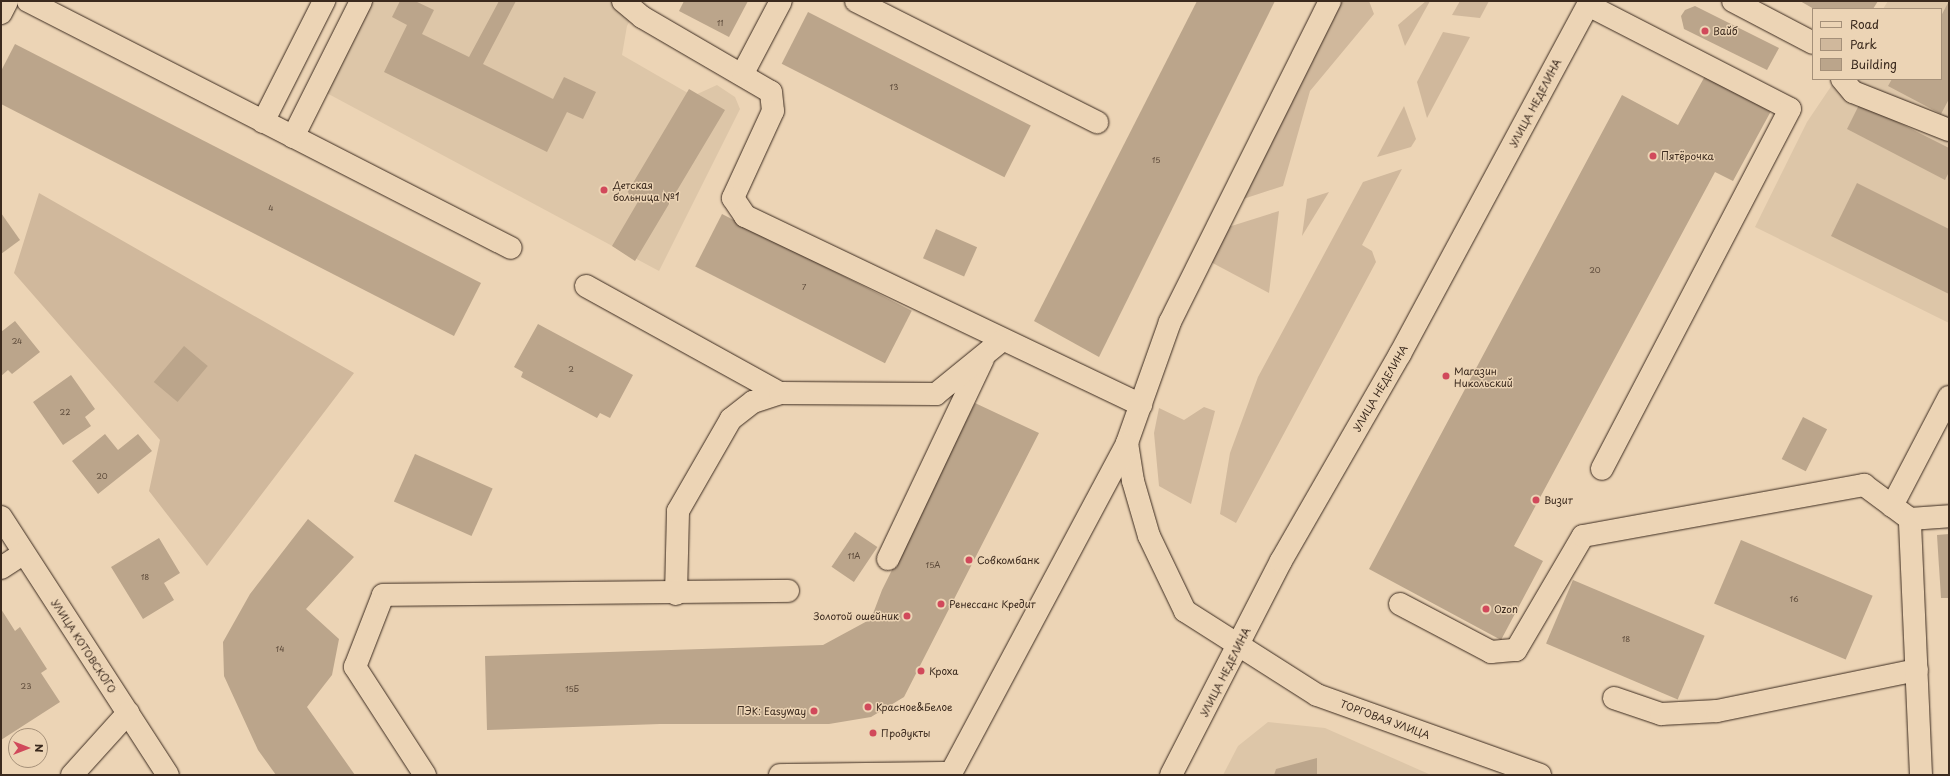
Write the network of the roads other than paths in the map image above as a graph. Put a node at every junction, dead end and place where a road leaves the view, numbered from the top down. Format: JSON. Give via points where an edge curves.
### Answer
{"nodes":[{"id":1,"x":7,"y":1,"type":"edge"},
{"id":2,"x":28,"y":1,"type":"edge"},
{"id":3,"x":324,"y":1,"type":"edge"},
{"id":4,"x":361,"y":1,"type":"edge"},
{"id":5,"x":623,"y":1,"type":"edge"},
{"id":6,"x":781,"y":1,"type":"edge"},
{"id":7,"x":856,"y":1,"type":"edge"},
{"id":8,"x":1330,"y":1,"type":"edge"},
{"id":9,"x":1733,"y":1,"type":"edge"},
{"id":10,"x":1589,"y":3,"type":"edge"},
{"id":11,"x":1,"y":13,"type":"edge"},
{"id":12,"x":1812,"y":42,"type":"edge"},
{"id":13,"x":743,"y":73,"type":"junction"},
{"id":14,"x":1843,"y":80,"type":"edge"},
{"id":15,"x":263,"y":122,"type":"junction"},
{"id":16,"x":1097,"y":122,"type":"dead end"},
{"id":17,"x":1949,"y":130,"type":"edge"},
{"id":18,"x":293,"y":137,"type":"junction"},
{"id":19,"x":511,"y":248,"type":"dead end"},
{"id":20,"x":586,"y":286,"type":"dead end"},
{"id":21,"x":994,"y":347,"type":"junction"},
{"id":22,"x":780,"y":393,"type":"junction"},
{"id":23,"x":1949,"y":397,"type":"edge"},
{"id":24,"x":1141,"y":405,"type":"junction"},
{"id":25,"x":1127,"y":443,"type":"junction"},
{"id":26,"x":1602,"y":469,"type":"dead end"},
{"id":27,"x":1892,"y":506,"type":"junction"},
{"id":28,"x":1949,"y":516,"type":"edge"},
{"id":29,"x":1,"y":517,"type":"edge"},
{"id":30,"x":1910,"y":519,"type":"junction"},
{"id":31,"x":24,"y":553,"type":"junction"},
{"id":32,"x":888,"y":558,"type":"dead end"},
{"id":33,"x":1,"y":568,"type":"edge"},
{"id":34,"x":788,"y":591,"type":"dead end"},
{"id":35,"x":676,"y":594,"type":"junction"},
{"id":36,"x":1400,"y":604,"type":"dead end"},
{"id":37,"x":1239,"y":644,"type":"junction"},
{"id":38,"x":1917,"y":670,"type":"junction"},
{"id":39,"x":1614,"y":698,"type":"dead end"},
{"id":40,"x":128,"y":713,"type":"junction"},
{"id":41,"x":950,"y":774,"type":"edge"},
{"id":42,"x":72,"y":775,"type":"edge"},
{"id":43,"x":168,"y":775,"type":"edge"},
{"id":44,"x":425,"y":775,"type":"edge"},
{"id":45,"x":780,"y":775,"type":"edge"},
{"id":46,"x":1171,"y":775,"type":"edge"},
{"id":47,"x":1540,"y":775,"type":"edge"},
{"id":48,"x":1922,"y":775,"type":"edge"}],
"edges":[{"from":1,"to":11,"type":"main road"},
{"from":2,"to":15,"type":"main road"},
{"from":3,"to":15,"type":"main road"},
{"from":4,"to":18,"type":"main road"},
{"from":5,"to":13,"type":"main road","via":[[642,17]]},
{"from":6,"to":13,"type":"main road"},
{"from":7,"to":16,"type":"main road"},
{"from":8,"to":24,"type":"main road","via":[[1170,322]]},
{"from":9,"to":12,"type":"main road"},
{"from":10,"to":26,"type":"main road","via":[[1790,109]]},
{"from":10,"to":37,"type":"main road","name":"УЛИЦА НЕДЕЛИНА","via":[[1400,354],[1281,562]]},
{"from":13,"to":21,"type":"main road","via":[[771,92],[773,111],[733,198],[745,216]]},
{"from":14,"to":17,"type":"main road","via":[[1853,92]]},
{"from":15,"to":18,"type":"main road"},
{"from":18,"to":19,"type":"main road"},
{"from":20,"to":22,"type":"main road"},
{"from":21,"to":22,"type":"main road","via":[[936,394]]},
{"from":21,"to":24,"type":"main road"},
{"from":21,"to":32,"type":"main road"},
{"from":22,"to":35,"type":"main road","via":[[753,402],[731,419],[678,511]]},
{"from":23,"to":27,"type":"main road"},
{"from":24,"to":25,"type":"main road"},
{"from":25,"to":37,"type":"main road","name":"ТОРГОВАЯ УЛИЦА","via":[[1133,482],[1149,536],[1185,611]]},
{"from":25,"to":41,"type":"main road"},
{"from":27,"to":30,"type":"main road"},
{"from":27,"to":36,"type":"main road","via":[[1864,485],[1583,536],[1516,650],[1491,652]]},
{"from":28,"to":30,"type":"main road"},
{"from":29,"to":31,"type":"main road","name":"УЛИЦА КОТОВСКОГО"},
{"from":30,"to":38,"type":"main road"},
{"from":31,"to":33,"type":"main road"},
{"from":31,"to":40,"type":"main road","name":"УЛИЦА КОТОВСКОГО"},
{"from":34,"to":35,"type":"main road"},
{"from":35,"to":44,"type":"main road","via":[[383,595],[355,667]]},
{"from":37,"to":46,"type":"main road","name":"УЛИЦА НЕДЕЛИНА"},
{"from":37,"to":47,"type":"main road","name":"ТОРГОВАЯ УЛИЦА","via":[[1317,695]]},
{"from":38,"to":39,"type":"main road","via":[[1717,711],[1662,714]]},
{"from":38,"to":48,"type":"main road"},
{"from":40,"to":42,"type":"main road"},
{"from":40,"to":43,"type":"main road","name":"УЛИЦА КОТОВСКОГО"},
{"from":41,"to":45,"type":"main road"}]}
